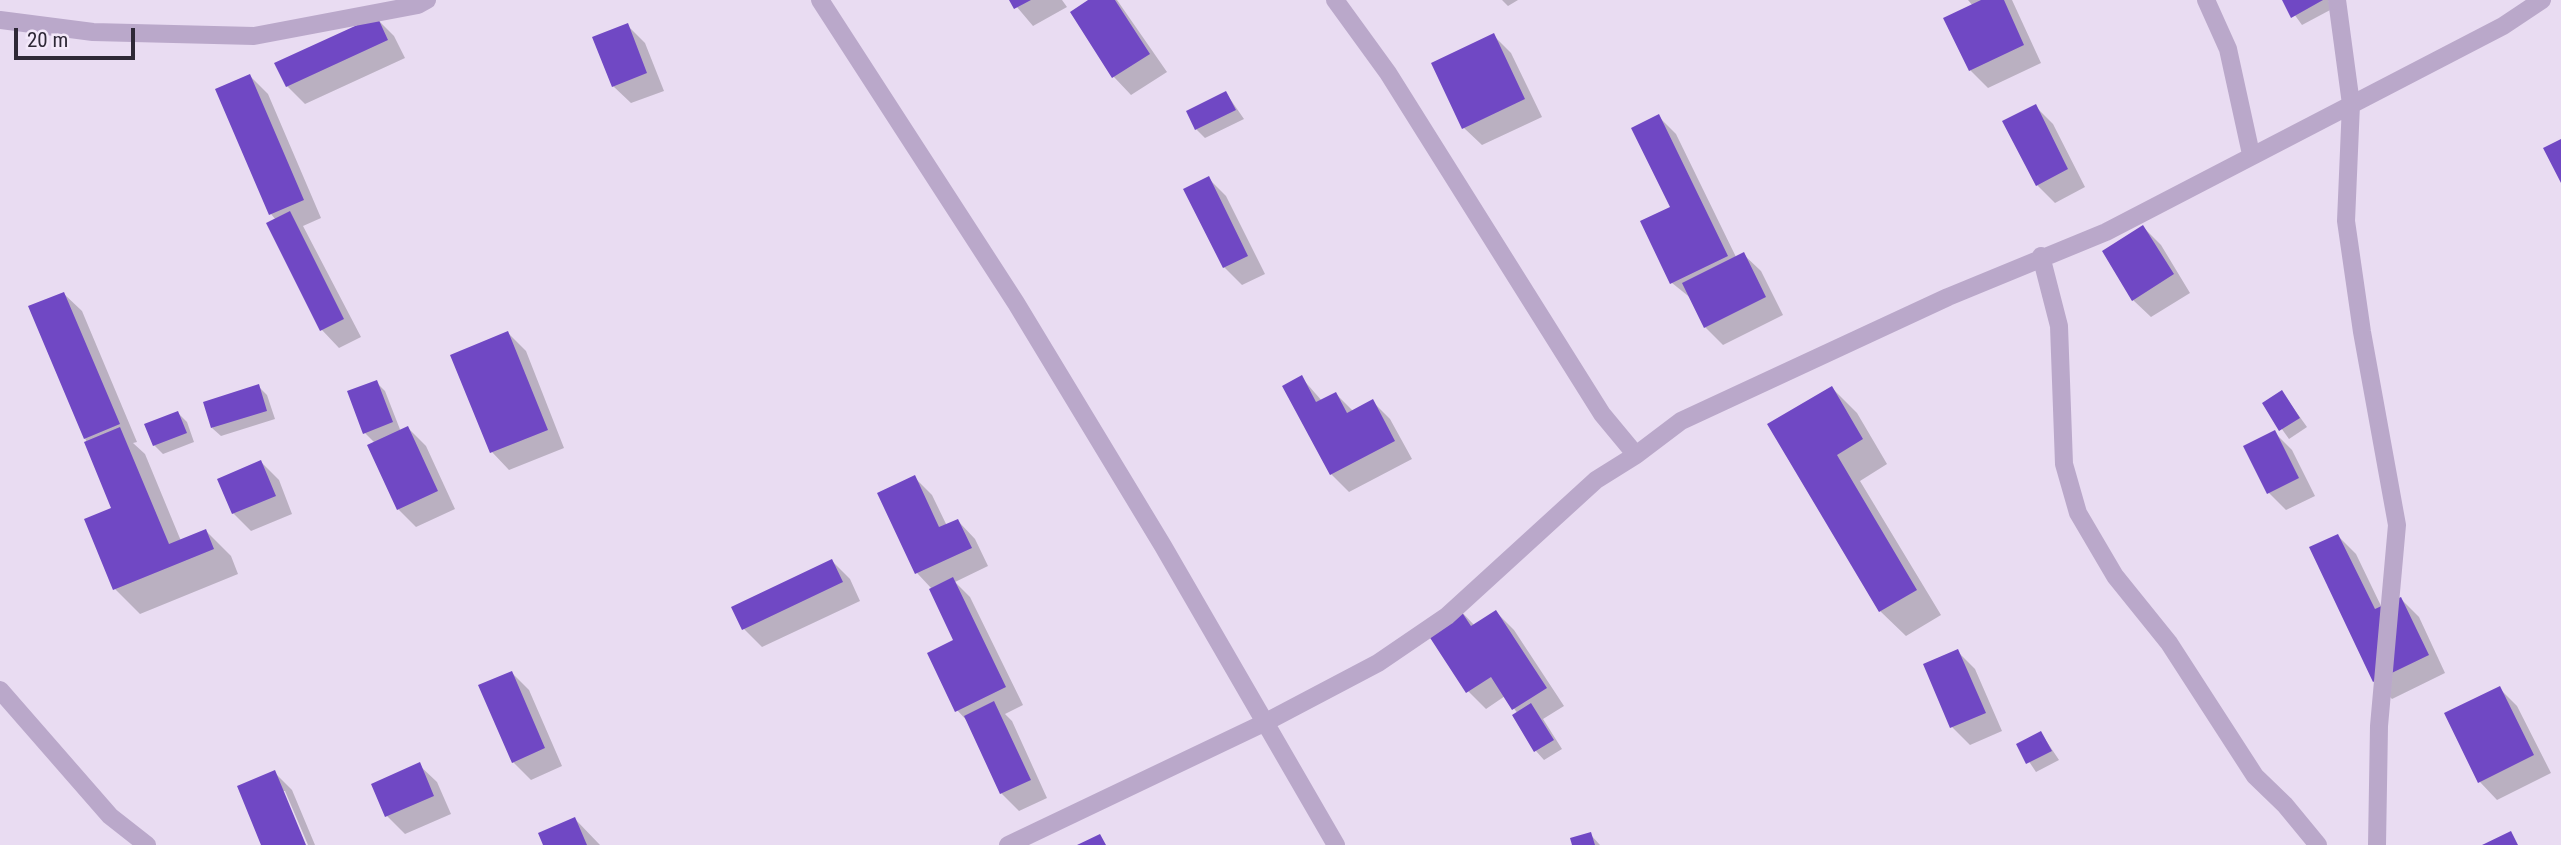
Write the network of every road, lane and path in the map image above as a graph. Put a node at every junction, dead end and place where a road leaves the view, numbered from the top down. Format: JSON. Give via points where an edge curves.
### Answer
{"nodes":[{"id":1,"x":427,"y":0,"type":"edge"},
{"id":2,"x":820,"y":0,"type":"edge"},
{"id":3,"x":1335,"y":0,"type":"edge"},
{"id":4,"x":2206,"y":0,"type":"edge"},
{"id":5,"x":2337,"y":0,"type":"edge"},
{"id":6,"x":2542,"y":0,"type":"edge"},
{"id":7,"x":0,"y":20,"type":"edge"},
{"id":8,"x":2351,"y":104,"type":"junction"},
{"id":9,"x":2251,"y":154,"type":"junction"},
{"id":10,"x":2041,"y":256,"type":"junction"},
{"id":11,"x":1636,"y":454,"type":"junction"},
{"id":12,"x":0,"y":690,"type":"edge"},
{"id":13,"x":1266,"y":722,"type":"junction"},
{"id":14,"x":146,"y":845,"type":"edge"},
{"id":15,"x":1008,"y":845,"type":"edge"},
{"id":16,"x":1336,"y":845,"type":"edge"},
{"id":17,"x":2318,"y":845,"type":"edge"},
{"id":18,"x":2377,"y":845,"type":"edge"}],
"edges":[{"from":1,"to":7,"type":"street","via":[[254,36],[93,32]]},
{"from":2,"to":13,"type":"street","via":[[1016,303]]},
{"from":3,"to":11,"type":"street","via":[[1388,73],[1602,414]]},
{"from":4,"to":9,"type":"street","via":[[2228,50]]},
{"from":5,"to":8,"type":"street"},
{"from":6,"to":8,"type":"street","via":[[2503,26]]},
{"from":8,"to":9,"type":"street"},
{"from":8,"to":18,"type":"street","via":[[2346,221],[2396,524],[2379,726]]},
{"from":9,"to":10,"type":"street","via":[[2106,232]]},
{"from":10,"to":11,"type":"street","via":[[1681,421]]},
{"from":10,"to":17,"type":"street","via":[[2059,326],[2064,464],[2078,513],[2115,576],[2169,643],[2255,776]]},
{"from":11,"to":13,"type":"street","via":[[1597,481],[1447,616],[1378,663]]},
{"from":12,"to":14,"type":"street","via":[[110,816]]},
{"from":13,"to":15,"type":"street"},
{"from":13,"to":16,"type":"street"}]}
